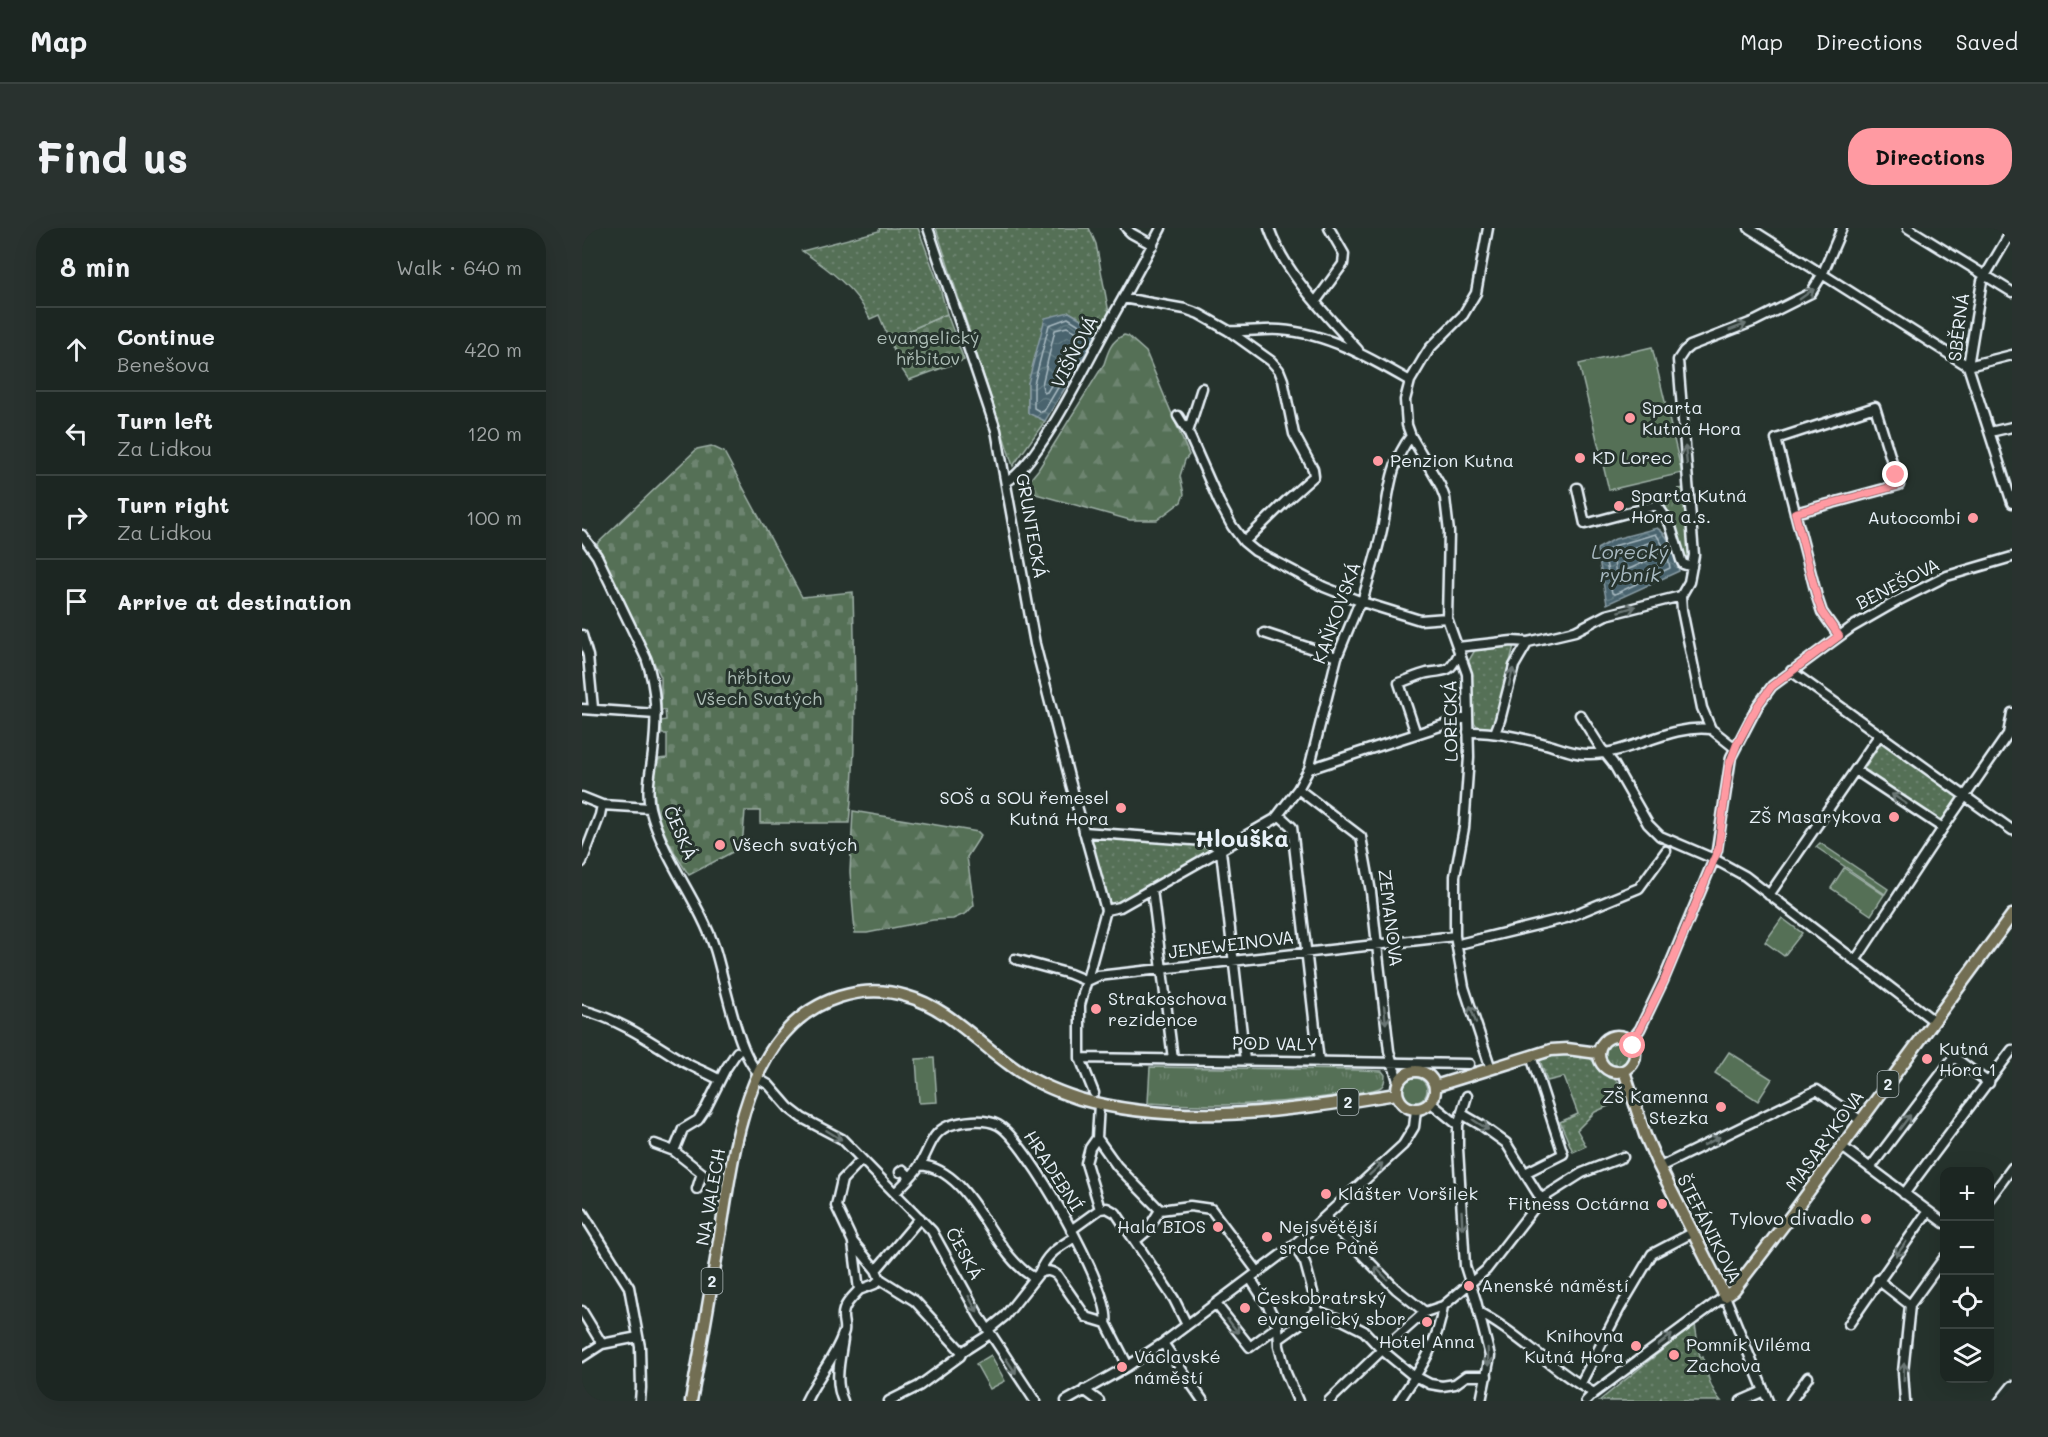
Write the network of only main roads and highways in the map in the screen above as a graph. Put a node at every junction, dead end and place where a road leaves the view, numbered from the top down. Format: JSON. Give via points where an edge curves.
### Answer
{"nodes":[{"id":1,"x":2012,"y":915,"type":"edge"},
{"id":2,"x":1598,"y":1053,"type":"junction"},
{"id":3,"x":1624,"y":1071,"type":"junction"},
{"id":4,"x":1435,"y":1086,"type":"junction"},
{"id":5,"x":1396,"y":1094,"type":"junction"},
{"id":6,"x":1725,"y":1296,"type":"joint"},
{"id":7,"x":691,"y":1401,"type":"edge"}],
"edges":[{"from":1,"to":6,"type":"main road","name":"MASARYKOVA","number":"2","via":[[1738,1285]]},
{"from":2,"to":3,"type":"main road","via":[[1605,1069],[1614,1073]]},
{"from":2,"to":3,"type":"main road","via":[[1609,1038],[1621,1036],[1630,1042],[1634,1060]]},
{"from":2,"to":4,"type":"main road","via":[[1556,1049]]},
{"from":3,"to":6,"type":"main road","name":"ŠTEFÁNIKOVA","via":[[1645,1135]]},
{"from":4,"to":5,"type":"main road","via":[[1429,1076],[1418,1071],[1407,1073],[1398,1081]]},
{"from":4,"to":5,"type":"main road","via":[[1431,1103],[1416,1110],[1403,1106]]},
{"from":5,"to":7,"type":"main road","name":"NA VALECH","number":"2","via":[[1300,1109],[1225,1114],[1147,1111],[1099,1104],[1041,1084],[939,1011],[908,996],[861,992],[810,1010],[770,1052],[745,1113]]}]}
